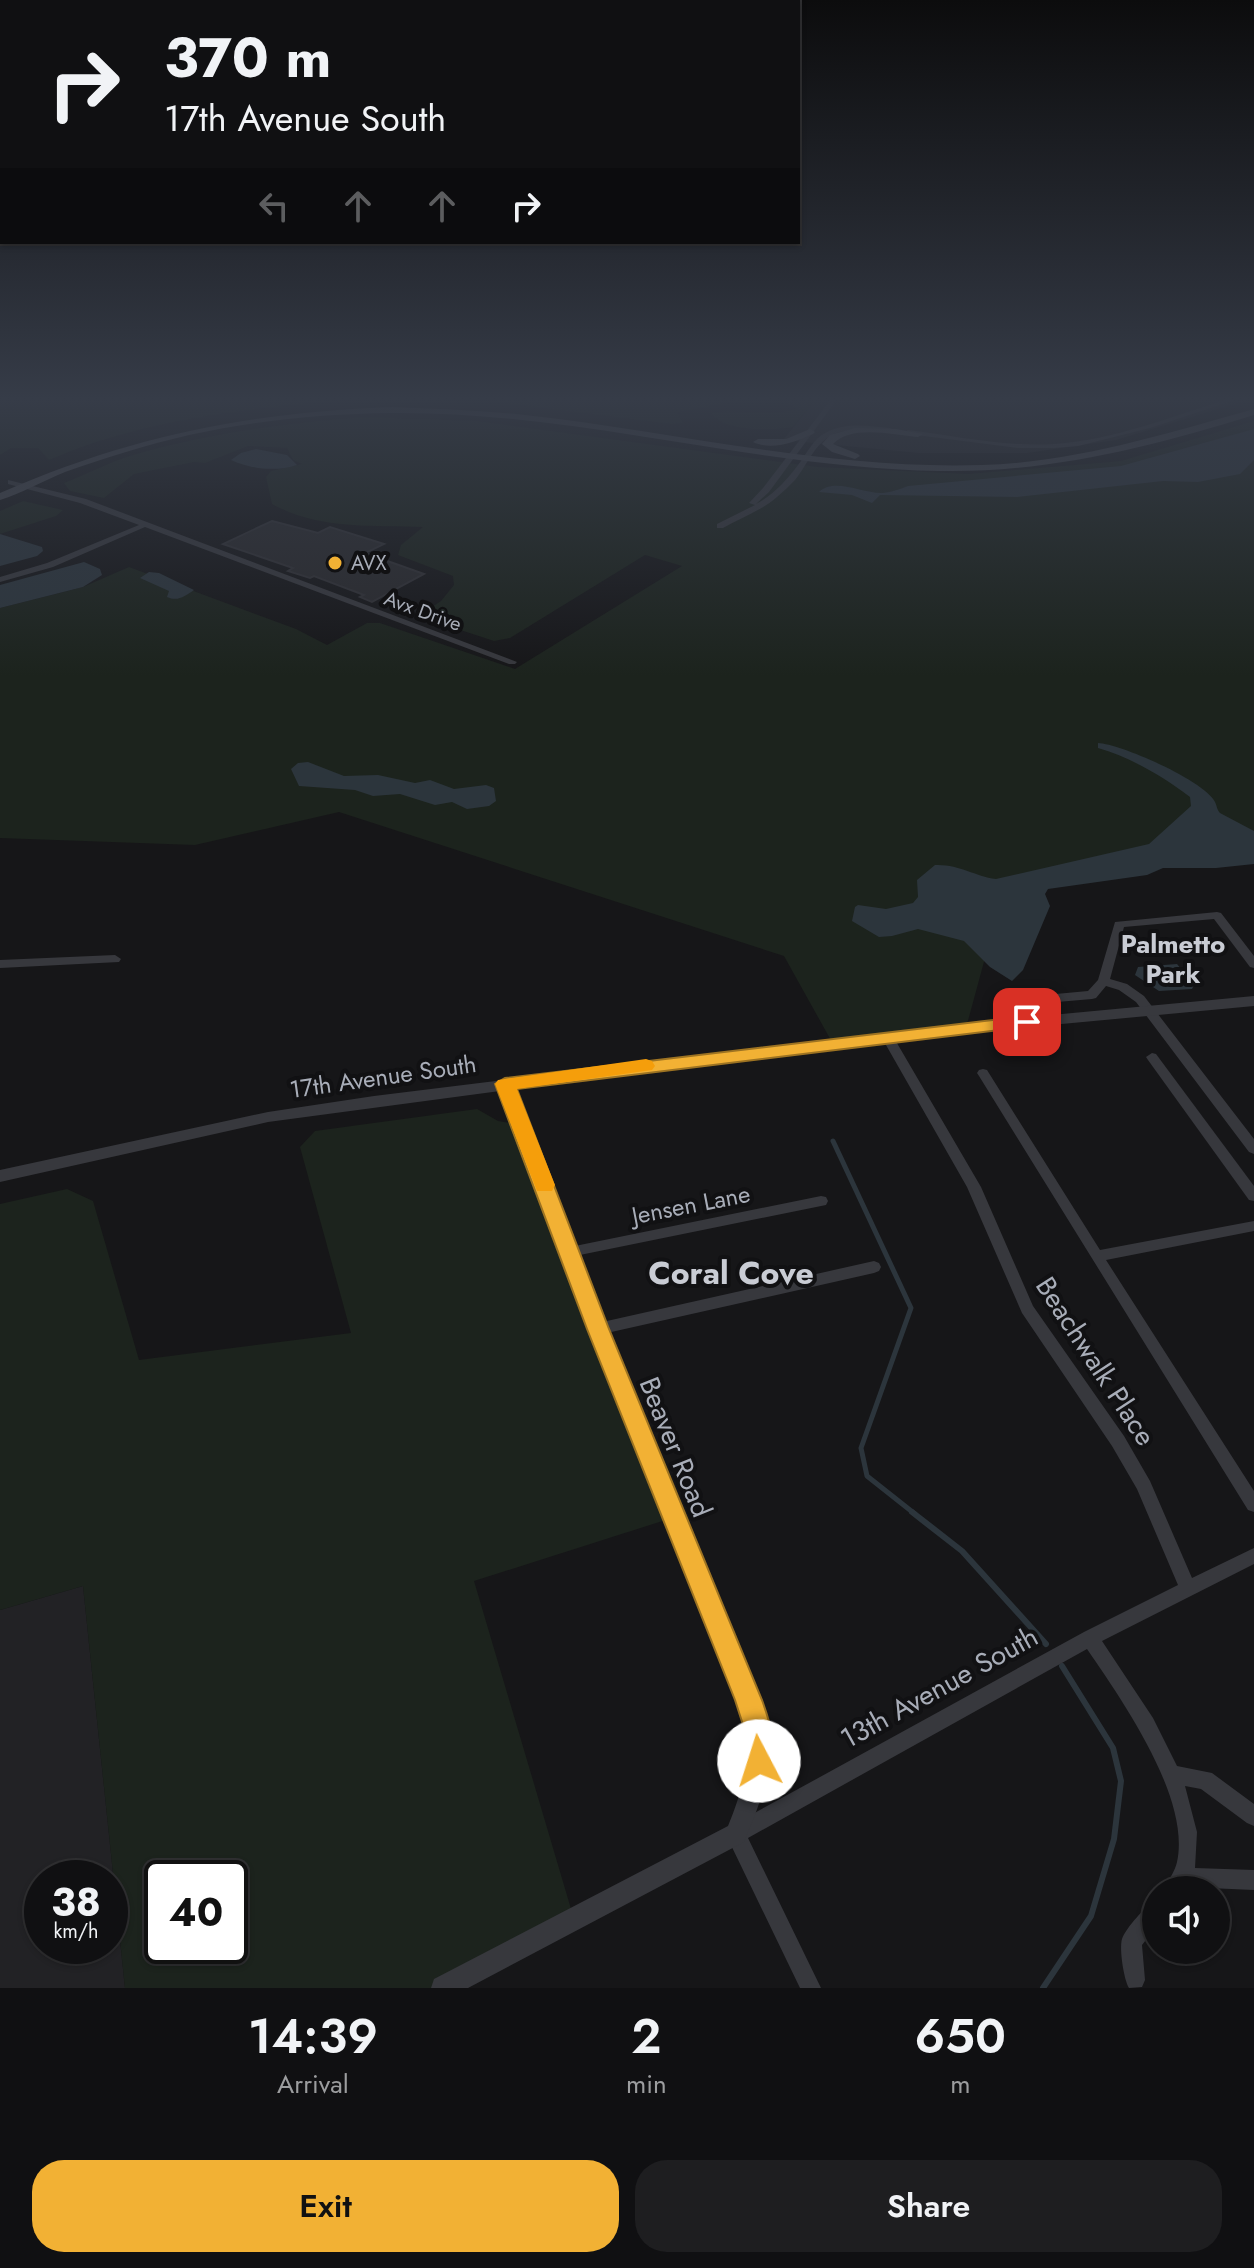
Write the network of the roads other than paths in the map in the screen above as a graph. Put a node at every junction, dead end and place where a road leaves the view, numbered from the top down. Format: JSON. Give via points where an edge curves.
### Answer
{"nodes":[{"id":1,"x":41,"y":491,"type":"edge"},
{"id":2,"x":765,"y":491,"type":"edge"},
{"id":3,"x":778,"y":491,"type":"edge"},
{"id":4,"x":742,"y":513,"type":"junction"},
{"id":5,"x":131,"y":521,"type":"junction"},
{"id":6,"x":142,"y":526,"type":"junction"},
{"id":7,"x":720,"y":526,"type":"dead end"},
{"id":8,"x":52,"y":560,"type":"junction"},
{"id":9,"x":0,"y":577,"type":"edge"},
{"id":10,"x":512,"y":662,"type":"dead end"},
{"id":11,"x":115,"y":959,"type":"dead end"},
{"id":12,"x":0,"y":964,"type":"edge"},
{"id":13,"x":1254,"y":964,"type":"edge"},
{"id":14,"x":1104,"y":981,"type":"junction"},
{"id":15,"x":1034,"y":1000,"type":"dead end"},
{"id":16,"x":1254,"y":1001,"type":"edge"},
{"id":17,"x":1148,"y":1010,"type":"junction"},
{"id":18,"x":888,"y":1038,"type":"junction"},
{"id":19,"x":1152,"y":1057,"type":"dead end"},
{"id":20,"x":983,"y":1073,"type":"dead end"},
{"id":21,"x":505,"y":1084,"type":"junction"},
{"id":22,"x":1254,"y":1149,"type":"edge"},
{"id":23,"x":0,"y":1176,"type":"edge"},
{"id":24,"x":1254,"y":1196,"type":"edge"},
{"id":25,"x":821,"y":1201,"type":"dead end"},
{"id":26,"x":1254,"y":1226,"type":"edge"},
{"id":27,"x":570,"y":1252,"type":"junction"},
{"id":28,"x":1096,"y":1256,"type":"junction"},
{"id":29,"x":874,"y":1267,"type":"dead end"},
{"id":30,"x":598,"y":1329,"type":"junction"},
{"id":31,"x":1254,"y":1505,"type":"edge"},
{"id":32,"x":1254,"y":1556,"type":"edge"},
{"id":33,"x":1188,"y":1588,"type":"junction"},
{"id":34,"x":1090,"y":1638,"type":"junction"},
{"id":35,"x":1172,"y":1775,"type":"junction"},
{"id":36,"x":1254,"y":1816,"type":"edge"},
{"id":37,"x":736,"y":1834,"type":"junction"},
{"id":38,"x":1180,"y":1876,"type":"edge"},
{"id":39,"x":1254,"y":1880,"type":"edge"},
{"id":40,"x":1230,"y":1881,"type":"edge"},
{"id":41,"x":1142,"y":1928,"type":"edge"},
{"id":42,"x":1135,"y":1980,"type":"dead end"},
{"id":43,"x":443,"y":1988,"type":"edge"},
{"id":44,"x":811,"y":1988,"type":"edge"}],
"edges":[{"from":1,"to":5,"type":"street","name":"Avx Drive"},
{"from":2,"to":4,"type":"street"},
{"from":3,"to":4,"type":"street"},
{"from":4,"to":7,"type":"street"},
{"from":5,"to":6,"type":"street","name":"Avx Drive"},
{"from":5,"to":8,"type":"street"},
{"from":6,"to":8,"type":"street"},
{"from":6,"to":10,"type":"street","name":"Avx Drive"},
{"from":8,"to":9,"type":"street"},
{"from":11,"to":12,"type":"street"},
{"from":13,"to":14,"type":"street","via":[[1217,915],[1119,924]]},
{"from":14,"to":15,"type":"street","via":[[1092,995]]},
{"from":14,"to":17,"type":"street","via":[[1123,987]]},
{"from":16,"to":17,"type":"street","name":"17th Avenue South"},
{"from":17,"to":18,"type":"street","name":"17th Avenue South"},
{"from":17,"to":22,"type":"street"},
{"from":18,"to":21,"type":"street","name":"17th Avenue South"},
{"from":18,"to":33,"type":"street","name":"Beachwalk Place","via":[[974,1187],[1027,1309],[1144,1486]]},
{"from":19,"to":24,"type":"street"},
{"from":20,"to":28,"type":"street"},
{"from":21,"to":23,"type":"street","name":"17th Avenue South","via":[[268,1117]]},
{"from":21,"to":27,"type":"street","name":"Beaver Road"},
{"from":25,"to":27,"type":"street","name":"Jensen Lane"},
{"from":26,"to":28,"type":"street"},
{"from":27,"to":30,"type":"street","name":"Beaver Road"},
{"from":28,"to":31,"type":"street"},
{"from":29,"to":30,"type":"street"},
{"from":30,"to":37,"type":"street","name":"Beaver Road","via":[[759,1731],[753,1794]]},
{"from":32,"to":33,"type":"street","name":"13th Avenue South"},
{"from":33,"to":34,"type":"street","name":"13th Avenue South"},
{"from":34,"to":35,"type":"street","via":[[1146,1718]]},
{"from":34,"to":37,"type":"street","name":"13th Avenue South"},
{"from":35,"to":36,"type":"street","via":[[1205,1780]]},
{"from":35,"to":38,"type":"street","via":[[1188,1832]]},
{"from":37,"to":43,"type":"street","name":"13th Avenue South"},
{"from":37,"to":44,"type":"street"},
{"from":39,"to":40,"type":"street"},
{"from":41,"to":42,"type":"street","via":[[1131,1942]]}]}
